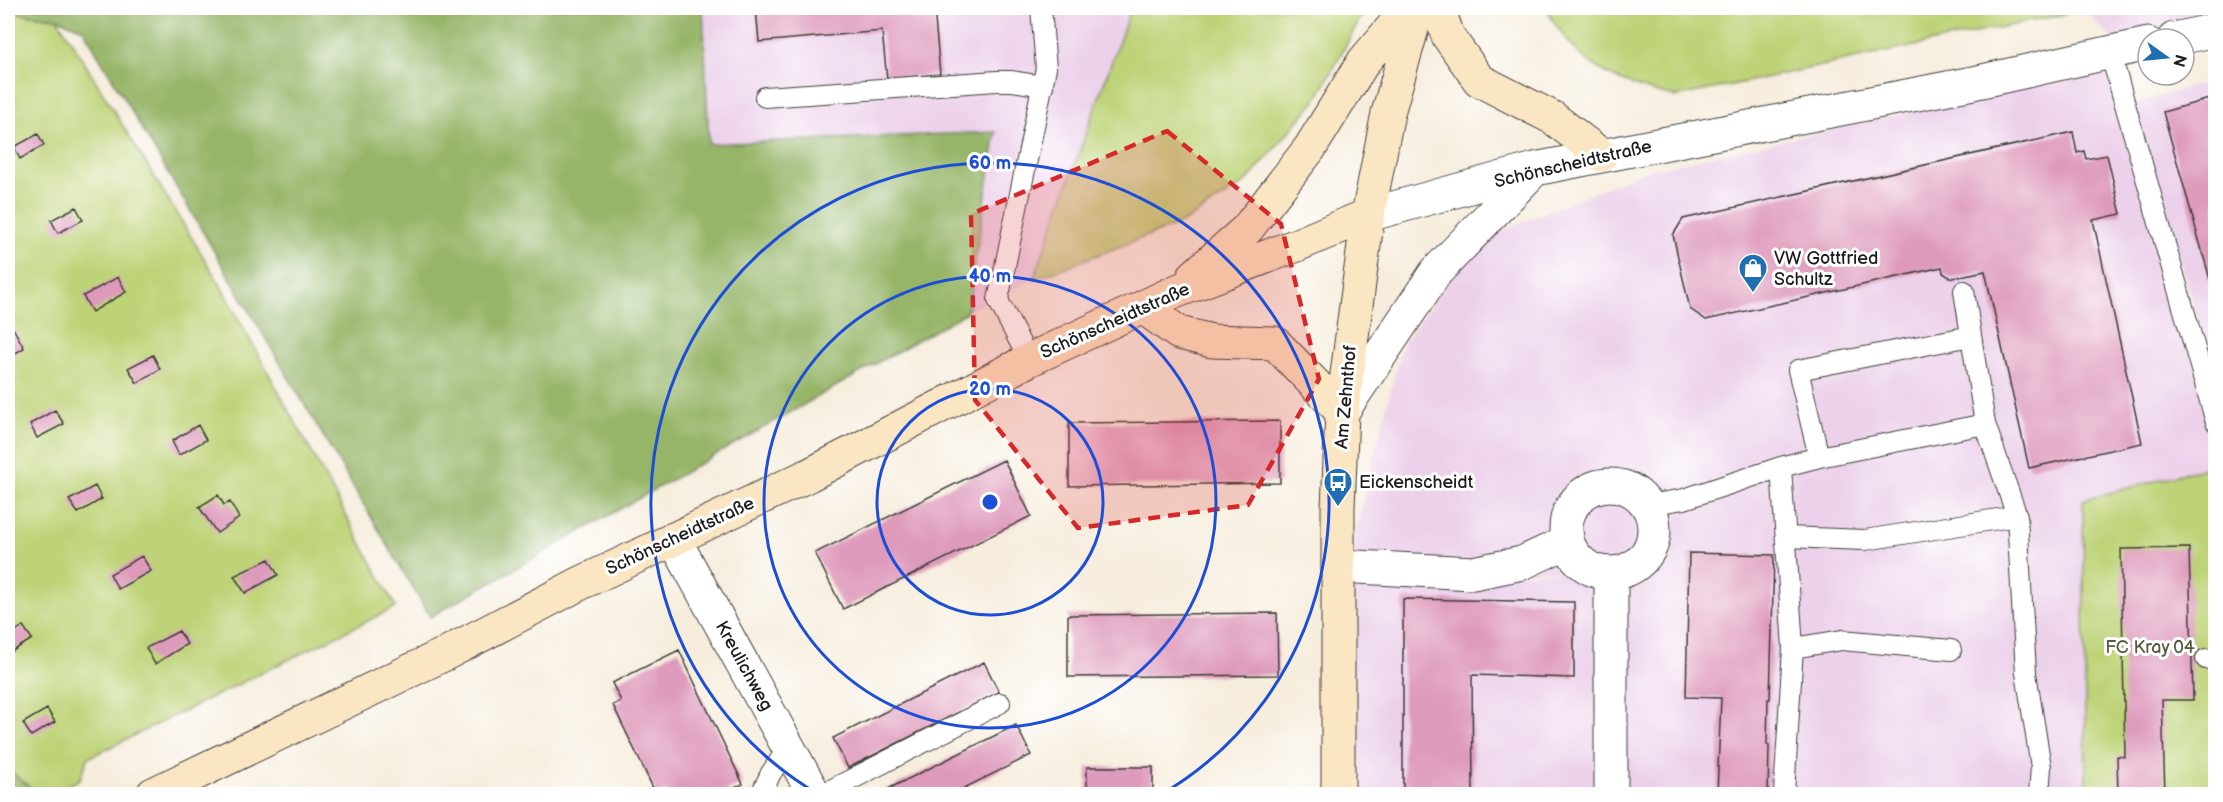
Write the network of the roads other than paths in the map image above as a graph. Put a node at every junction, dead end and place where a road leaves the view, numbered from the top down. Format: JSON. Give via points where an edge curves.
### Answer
{"nodes":[{"id":1,"x":1041,"y":8,"type":"edge"},
{"id":2,"x":1052,"y":8,"type":"edge"},
{"id":3,"x":1409,"y":8,"type":"edge"},
{"id":4,"x":1418,"y":8,"type":"edge"},
{"id":5,"x":1438,"y":8,"type":"edge"},
{"id":6,"x":2216,"y":30,"type":"edge"},
{"id":7,"x":1044,"y":31,"type":"junction"},
{"id":8,"x":2196,"y":34,"type":"edge"},
{"id":9,"x":2136,"y":47,"type":"edge"},
{"id":10,"x":2110,"y":52,"type":"junction"},
{"id":11,"x":1043,"y":86,"type":"junction"},
{"id":12,"x":765,"y":97,"type":"dead end"},
{"id":13,"x":1601,"y":155,"type":"junction"},
{"id":14,"x":1535,"y":169,"type":"junction"},
{"id":15,"x":1368,"y":215,"type":"junction"},
{"id":16,"x":1177,"y":291,"type":"junction"},
{"id":17,"x":1964,"y":291,"type":"dead end"},
{"id":18,"x":1143,"y":307,"type":"junction"},
{"id":19,"x":1971,"y":336,"type":"junction"},
{"id":20,"x":1029,"y":360,"type":"junction"},
{"id":21,"x":1341,"y":412,"type":"junction"},
{"id":22,"x":2216,"y":422,"type":"edge"},
{"id":23,"x":1985,"y":424,"type":"junction"},
{"id":24,"x":1819,"y":457,"type":"junction"},
{"id":25,"x":1781,"y":467,"type":"junction"},
{"id":26,"x":1648,"y":505,"type":"junction"},
{"id":27,"x":2017,"y":516,"type":"junction"},
{"id":28,"x":1786,"y":537,"type":"junction"},
{"id":29,"x":674,"y":539,"type":"junction"},
{"id":30,"x":1567,"y":542,"type":"junction"},
{"id":31,"x":1338,"y":566,"type":"junction"},
{"id":32,"x":1611,"y":574,"type":"junction"},
{"id":33,"x":1793,"y":648,"type":"junction"},
{"id":34,"x":1951,"y":650,"type":"dead end"},
{"id":35,"x":1000,"y":703,"type":"dead end"},
{"id":36,"x":789,"y":747,"type":"junction"},
{"id":37,"x":153,"y":795,"type":"edge"},
{"id":38,"x":761,"y":795,"type":"edge"},
{"id":39,"x":814,"y":795,"type":"edge"},
{"id":40,"x":824,"y":795,"type":"edge"},
{"id":41,"x":1338,"y":795,"type":"edge"},
{"id":42,"x":1611,"y":795,"type":"edge"},
{"id":43,"x":1784,"y":795,"type":"edge"},
{"id":44,"x":2039,"y":795,"type":"edge"}],
"edges":[{"from":1,"to":7,"type":"lane"},
{"from":2,"to":7,"type":"lane"},
{"from":3,"to":16,"type":"main road","via":[[1364,61],[1310,148],[1247,229]]},
{"from":4,"to":15,"type":"main road","name":"Am Zehnthof","via":[[1388,113]]},
{"from":5,"to":13,"type":"main road","via":[[1448,36],[1479,80],[1553,118]]},
{"from":6,"to":8,"type":"street"},
{"from":7,"to":11,"type":"lane"},
{"from":9,"to":10,"type":"street","name":"Schönscheidtstraße"},
{"from":10,"to":13,"type":"street","name":"Schönscheidtstraße","via":[[1972,83]]},
{"from":10,"to":22,"type":"lane"},
{"from":11,"to":12,"type":"lane","via":[[997,81]]},
{"from":11,"to":20,"type":"lane","via":[[998,300]]},
{"from":13,"to":14,"type":"street","name":"Schönscheidtstraße"},
{"from":14,"to":15,"type":"street","name":"Schönscheidtstraße"},
{"from":14,"to":21,"type":"street","via":[[1436,272]]},
{"from":15,"to":16,"type":"main road","name":"Schönscheidtstraße"},
{"from":15,"to":21,"type":"main road","name":"Am Zehnthof"},
{"from":16,"to":18,"type":"main road","name":"Schönscheidtstraße"},
{"from":17,"to":19,"type":"lane"},
{"from":18,"to":20,"type":"main road","name":"Schönscheidtstraße"},
{"from":18,"to":21,"type":"main road","via":[[1179,333],[1212,341],[1275,343]]},
{"from":19,"to":23,"type":"lane"},
{"from":19,"to":24,"type":"lane","via":[[1798,370]]},
{"from":20,"to":29,"type":"main road","name":"Schönscheidtstraße","via":[[809,475]]},
{"from":21,"to":31,"type":"main road","name":"Am Zehnthof"},
{"from":23,"to":24,"type":"lane"},
{"from":23,"to":27,"type":"lane"},
{"from":24,"to":25,"type":"lane"},
{"from":25,"to":26,"type":"lane","via":[[1684,499]]},
{"from":25,"to":28,"type":"lane"},
{"from":26,"to":30,"type":"street","via":[[1626,487],[1598,486],[1580,496],[1568,514]]},
{"from":26,"to":32,"type":"street","via":[[1654,520],[1649,550],[1633,567]]},
{"from":27,"to":28,"type":"lane","via":[[1864,540]]},
{"from":27,"to":44,"type":"lane","via":[[2026,672],[2041,767]]},
{"from":28,"to":33,"type":"lane"},
{"from":29,"to":36,"type":"street","name":"Kreulichweg"},
{"from":29,"to":37,"type":"main road","name":"Schönscheidtstraße"},
{"from":30,"to":31,"type":"street","via":[[1522,563],[1473,573]]},
{"from":30,"to":32,"type":"street","via":[[1584,565]]},
{"from":31,"to":41,"type":"main road","name":"Am Zehnthof"},
{"from":32,"to":42,"type":"street"},
{"from":33,"to":34,"type":"lane","via":[[1842,640]]},
{"from":33,"to":43,"type":"lane"},
{"from":35,"to":40,"type":"lane"},
{"from":36,"to":38,"type":"lane"},
{"from":36,"to":39,"type":"street","name":"Kreulichweg"}]}
